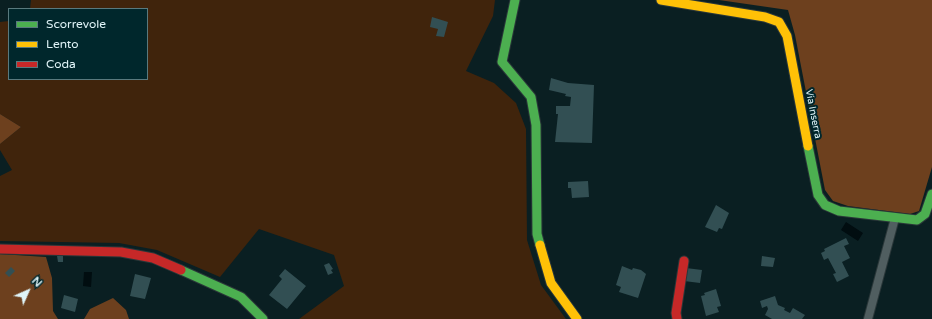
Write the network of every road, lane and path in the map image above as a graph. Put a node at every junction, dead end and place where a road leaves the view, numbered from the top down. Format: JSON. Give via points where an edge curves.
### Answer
{"nodes":[{"id":1,"x":515,"y":0,"type":"edge"},
{"id":2,"x":661,"y":0,"type":"edge"},
{"id":3,"x":932,"y":194,"type":"edge"},
{"id":4,"x":895,"y":218,"type":"junction"},
{"id":5,"x":0,"y":249,"type":"edge"},
{"id":6,"x":684,"y":261,"type":"dead end"},
{"id":7,"x":264,"y":319,"type":"edge"},
{"id":8,"x":577,"y":319,"type":"edge"},
{"id":9,"x":678,"y":319,"type":"edge"},
{"id":10,"x":868,"y":319,"type":"edge"}],
"edges":[{"from":1,"to":8,"type":"street","via":[[502,62],[530,97],[536,125],[537,234],[551,283]]},
{"from":2,"to":4,"type":"street","name":"Via Inserra","via":[[765,17],[778,22],[787,36],[818,195],[825,205],[839,211]]},
{"from":3,"to":4,"type":"street","name":"Via Inserra","via":[[923,217],[916,220]]},
{"from":4,"to":10,"type":"street"},
{"from":5,"to":7,"type":"street","via":[[121,252],[153,258],[241,297]]},
{"from":6,"to":9,"type":"street","via":[[676,313]]}]}
